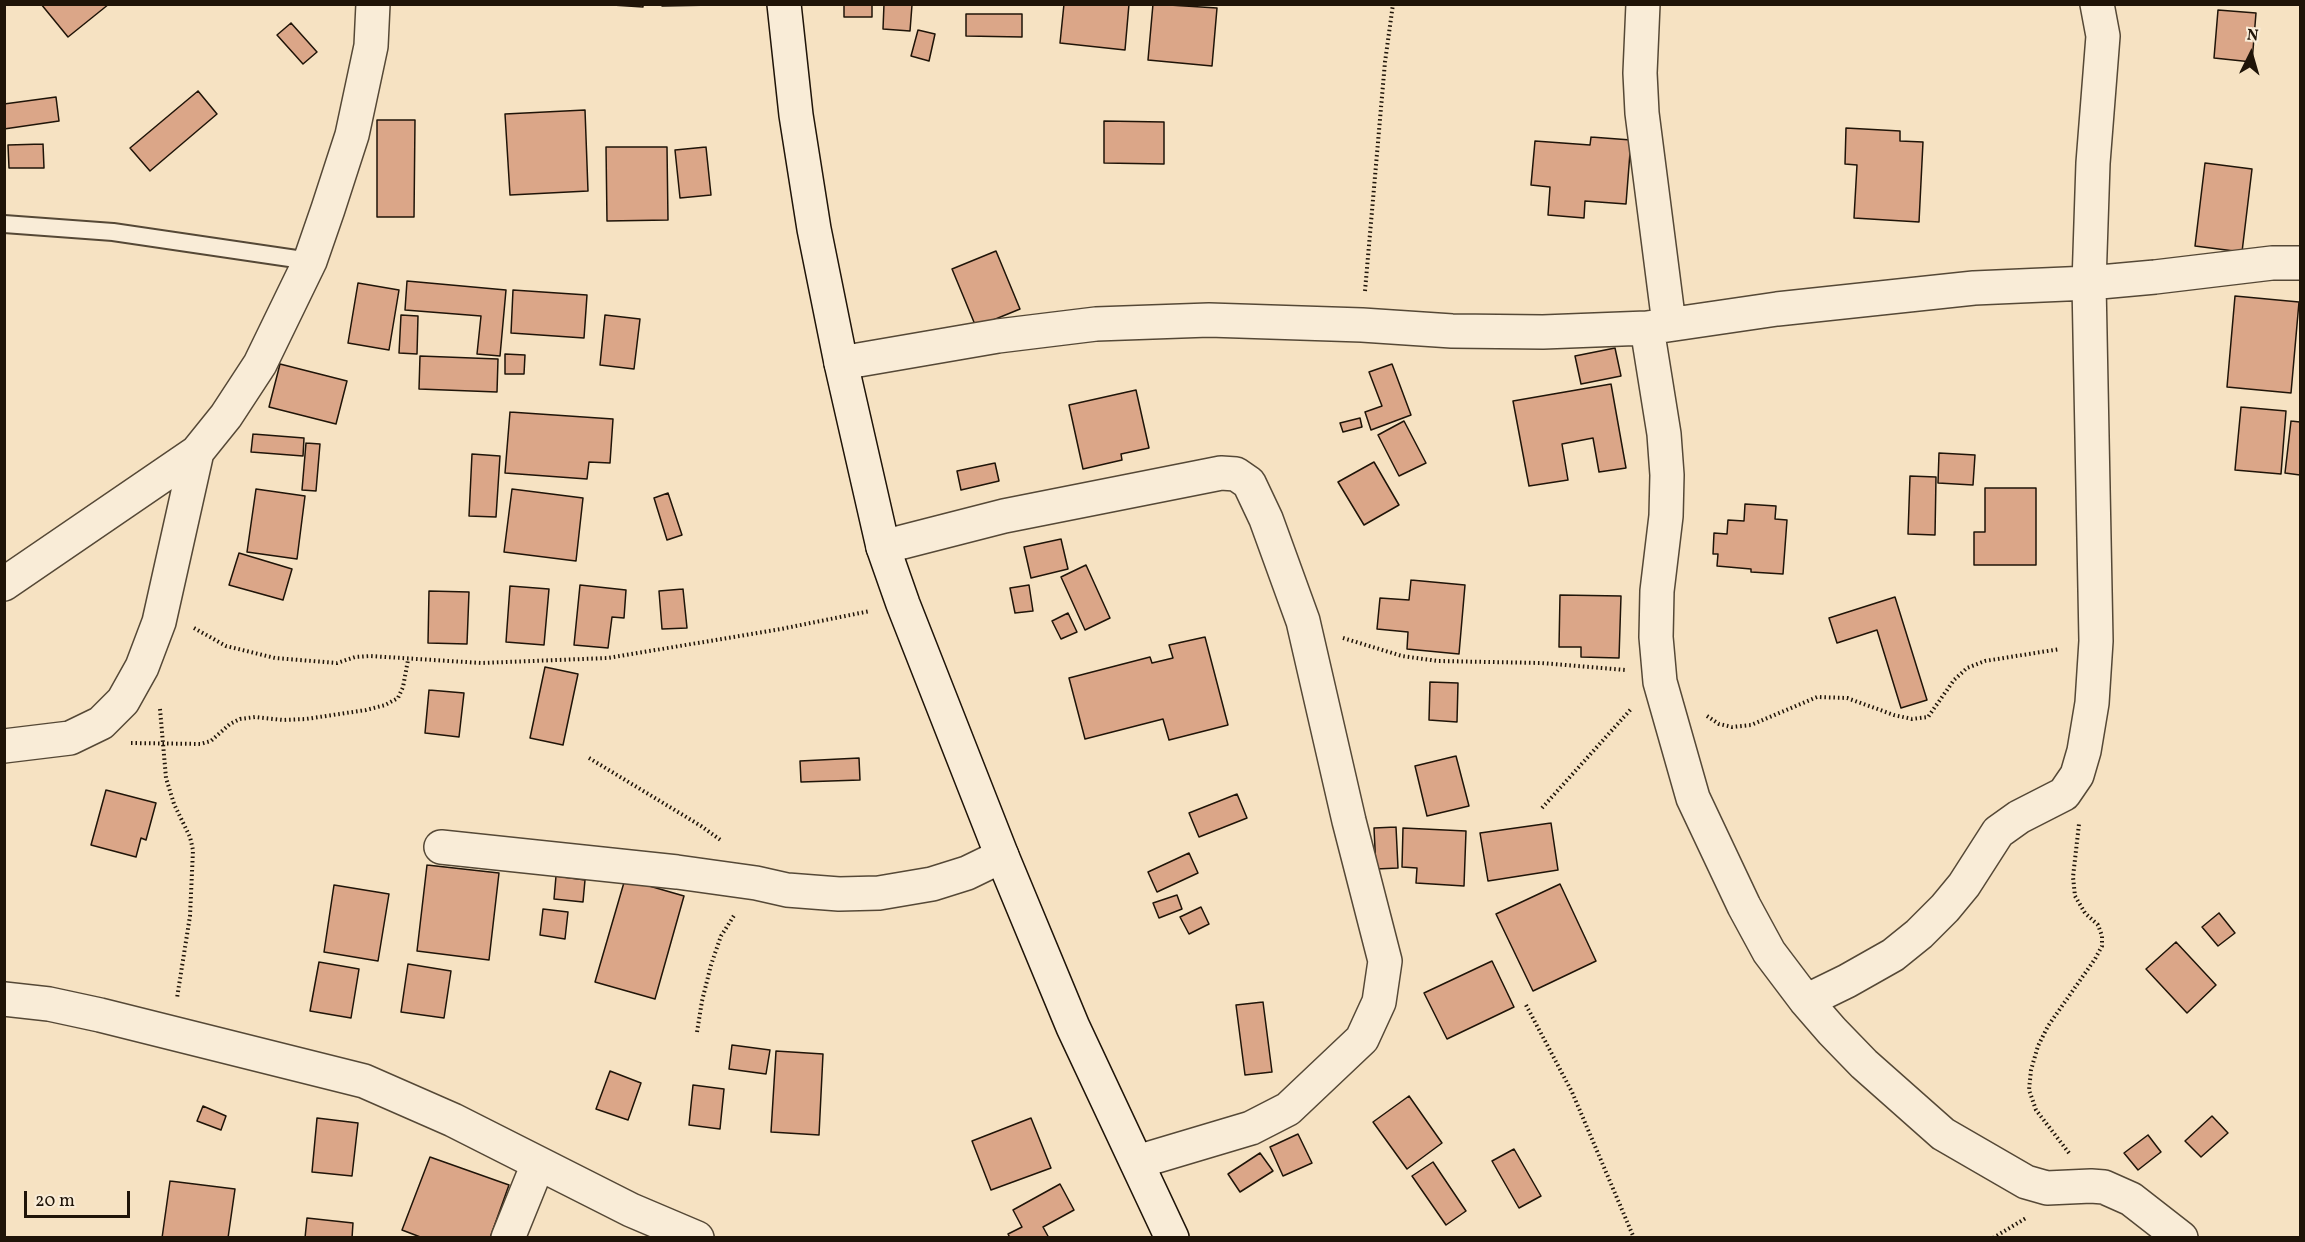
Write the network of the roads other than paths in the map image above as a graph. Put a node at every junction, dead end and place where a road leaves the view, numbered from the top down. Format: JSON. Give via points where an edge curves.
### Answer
{"nodes":[{"id":1,"x":373,"y":4,"type":"edge"},
{"id":2,"x":784,"y":4,"type":"edge"},
{"id":3,"x":1643,"y":4,"type":"edge"},
{"id":4,"x":2097,"y":4,"type":"edge"},
{"id":5,"x":4,"y":224,"type":"edge"},
{"id":6,"x":309,"y":261,"type":"junction"},
{"id":7,"x":2301,"y":263,"type":"edge"},
{"id":8,"x":2089,"y":283,"type":"junction"},
{"id":9,"x":1658,"y":326,"type":"junction"},
{"id":10,"x":841,"y":363,"type":"junction"},
{"id":11,"x":197,"y":452,"type":"junction"},
{"id":12,"x":883,"y":547,"type":"junction"},
{"id":13,"x":4,"y":584,"type":"edge"},
{"id":14,"x":4,"y":746,"type":"edge"},
{"id":15,"x":441,"y":847,"type":"dead end"},
{"id":16,"x":1002,"y":856,"type":"junction"},
{"id":17,"x":4,"y":999,"type":"edge"},
{"id":18,"x":1806,"y":1001,"type":"junction"},
{"id":19,"x":1137,"y":1162,"type":"junction"},
{"id":20,"x":538,"y":1164,"type":"junction"},
{"id":21,"x":508,"y":1238,"type":"edge"},
{"id":22,"x":697,"y":1238,"type":"edge"},
{"id":23,"x":1172,"y":1238,"type":"edge"},
{"id":24,"x":2181,"y":1238,"type":"edge"}],
"edges":[{"from":1,"to":6,"type":"street","via":[[371,46],[351,135]]},
{"from":2,"to":10,"type":"street","via":[[814,229]]},
{"from":3,"to":9,"type":"street","via":[[1640,73]]},
{"from":4,"to":8,"type":"street","via":[[2103,36]]},
{"from":5,"to":6,"type":"lane","via":[[113,231]]},
{"from":6,"to":11,"type":"street","via":[[260,364]]},
{"from":7,"to":8,"type":"street"},
{"from":8,"to":9,"type":"street","via":[[1974,288]]},
{"from":8,"to":18,"type":"street","via":[[2096,641],[2092,703],[2077,775],[2064,794],[1998,832],[1964,885],[1919,934],[1893,955]]},
{"from":9,"to":10,"type":"street","via":[[1452,332],[1209,320],[1096,324]]},
{"from":9,"to":18,"type":"street","via":[[1667,475],[1657,591],[1660,677],[1693,798],[1715,848],[1770,952]]},
{"from":10,"to":12,"type":"street"},
{"from":11,"to":13,"type":"street"},
{"from":11,"to":14,"type":"street","via":[[163,603],[142,667],[123,701],[101,723],[70,738]]},
{"from":12,"to":16,"type":"street"},
{"from":12,"to":19,"type":"street","via":[[1004,516],[1212,474],[1236,474],[1249,483],[1266,519],[1303,621],[1348,821],[1385,961],[1379,1002],[1362,1039],[1288,1109],[1251,1128]]},
{"from":15,"to":16,"type":"street","via":[[839,894],[879,893],[932,884]]},
{"from":16,"to":19,"type":"street","via":[[1073,1027]]},
{"from":17,"to":20,"type":"street","via":[[49,1004],[171,1032],[364,1082],[453,1120]]},
{"from":18,"to":24,"type":"street","via":[[1863,1064],[1943,1134],[2026,1182],[2047,1188],[2104,1187],[2131,1199]]},
{"from":19,"to":23,"type":"street"},
{"from":20,"to":21,"type":"street"},
{"from":20,"to":22,"type":"street"}]}
